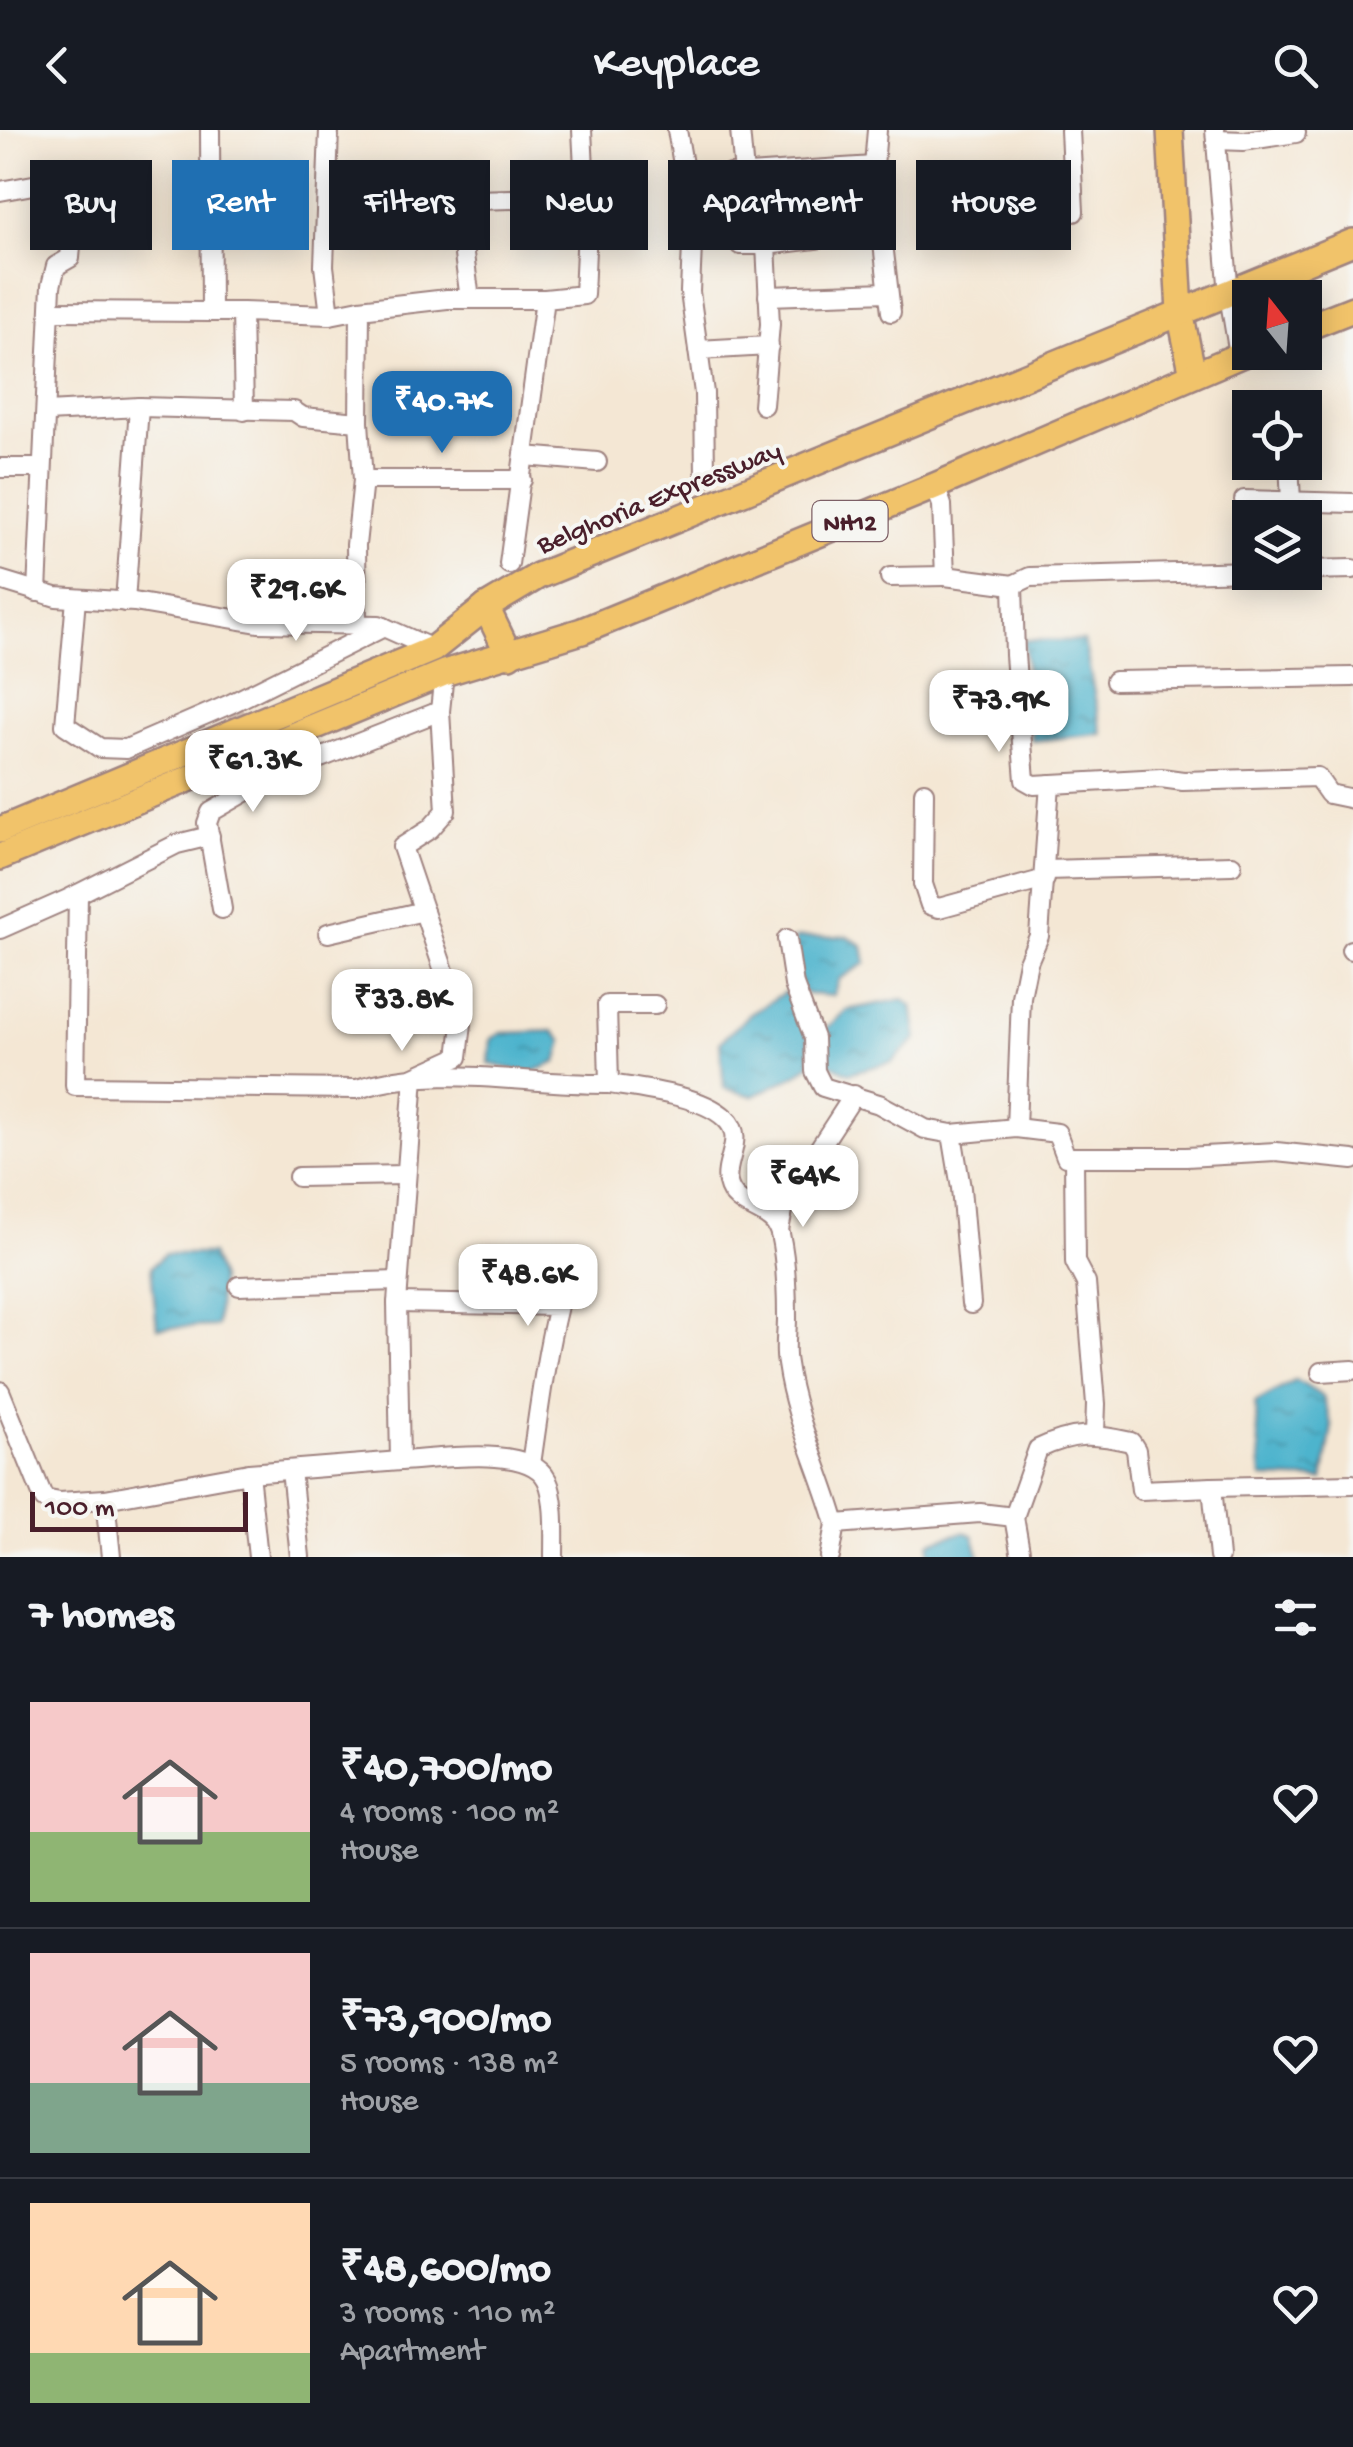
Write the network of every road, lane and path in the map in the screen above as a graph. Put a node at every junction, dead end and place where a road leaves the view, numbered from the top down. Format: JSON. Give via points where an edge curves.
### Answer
{"nodes":[{"id":1,"x":210,"y":130,"type":"edge"},
{"id":2,"x":329,"y":130,"type":"edge"},
{"id":3,"x":582,"y":130,"type":"edge"},
{"id":4,"x":677,"y":130,"type":"edge"},
{"id":5,"x":740,"y":130,"type":"edge"},
{"id":6,"x":876,"y":130,"type":"edge"},
{"id":7,"x":1070,"y":130,"type":"edge"},
{"id":8,"x":1170,"y":130,"type":"edge"},
{"id":9,"x":1296,"y":133,"type":"dead end"},
{"id":10,"x":1215,"y":135,"type":"edge"},
{"id":11,"x":584,"y":160,"type":"edge"},
{"id":12,"x":681,"y":160,"type":"edge"},
{"id":13,"x":738,"y":160,"type":"edge"},
{"id":14,"x":874,"y":160,"type":"edge"},
{"id":15,"x":30,"y":186,"type":"edge"},
{"id":16,"x":0,"y":191,"type":"edge"},
{"id":17,"x":510,"y":199,"type":"edge"},
{"id":18,"x":1074,"y":212,"type":"dead end"},
{"id":19,"x":1353,"y":242,"type":"edge"},
{"id":20,"x":71,"y":250,"type":"edge"},
{"id":21,"x":585,"y":250,"type":"edge"},
{"id":22,"x":691,"y":250,"type":"edge"},
{"id":23,"x":766,"y":250,"type":"edge"},
{"id":24,"x":882,"y":250,"type":"edge"},
{"id":25,"x":888,"y":292,"type":"junction"},
{"id":26,"x":1229,"y":295,"type":"junction"},
{"id":27,"x":768,"y":296,"type":"junction"},
{"id":28,"x":470,"y":299,"type":"junction"},
{"id":29,"x":546,"y":299,"type":"junction"},
{"id":30,"x":1232,"y":307,"type":"edge"},
{"id":31,"x":1353,"y":308,"type":"edge"},
{"id":32,"x":360,"y":310,"type":"junction"},
{"id":33,"x":51,"y":311,"type":"junction"},
{"id":34,"x":211,"y":312,"type":"junction"},
{"id":35,"x":242,"y":312,"type":"junction"},
{"id":36,"x":891,"y":312,"type":"dead end"},
{"id":37,"x":1180,"y":312,"type":"junction"},
{"id":38,"x":330,"y":315,"type":"junction"},
{"id":39,"x":1353,"y":319,"type":"edge"},
{"id":40,"x":1322,"y":321,"type":"edge"},
{"id":41,"x":1322,"y":325,"type":"edge"},
{"id":42,"x":769,"y":346,"type":"junction"},
{"id":43,"x":698,"y":350,"type":"junction"},
{"id":44,"x":1232,"y":358,"type":"edge"},
{"id":45,"x":1193,"y":375,"type":"junction"},
{"id":46,"x":762,"y":405,"type":"dead end"},
{"id":47,"x":139,"y":407,"type":"junction"},
{"id":48,"x":244,"y":411,"type":"junction"},
{"id":49,"x":47,"y":412,"type":"junction"},
{"id":50,"x":359,"y":422,"type":"junction"},
{"id":51,"x":525,"y":456,"type":"junction"},
{"id":52,"x":597,"y":462,"type":"dead end"},
{"id":53,"x":0,"y":468,"type":"edge"},
{"id":54,"x":42,"y":468,"type":"junction"},
{"id":55,"x":705,"y":476,"type":"dead end"},
{"id":56,"x":363,"y":480,"type":"junction"},
{"id":57,"x":522,"y":480,"type":"junction"},
{"id":58,"x":935,"y":486,"type":"junction"},
{"id":59,"x":1322,"y":502,"type":"edge"},
{"id":60,"x":1353,"y":503,"type":"edge"},
{"id":61,"x":509,"y":564,"type":"dead end"},
{"id":62,"x":1353,"y":569,"type":"edge"},
{"id":63,"x":1322,"y":570,"type":"edge"},
{"id":64,"x":1232,"y":571,"type":"edge"},
{"id":65,"x":945,"y":576,"type":"junction"},
{"id":66,"x":890,"y":578,"type":"dead end"},
{"id":67,"x":0,"y":580,"type":"edge"},
{"id":68,"x":1013,"y":585,"type":"junction"},
{"id":69,"x":38,"y":592,"type":"junction"},
{"id":70,"x":76,"y":599,"type":"junction"},
{"id":71,"x":126,"y":602,"type":"junction"},
{"id":72,"x":486,"y":607,"type":"junction"},
{"id":73,"x":357,"y":624,"type":"junction"},
{"id":74,"x":384,"y":628,"type":"junction"},
{"id":75,"x":509,"y":655,"type":"junction"},
{"id":76,"x":438,"y":661,"type":"junction"},
{"id":77,"x":1353,"y":677,"type":"edge"},
{"id":78,"x":1114,"y":681,"type":"dead end"},
{"id":79,"x":440,"y":711,"type":"junction"},
{"id":80,"x":1050,"y":784,"type":"junction"},
{"id":81,"x":924,"y":792,"type":"dead end"},
{"id":82,"x":1353,"y":799,"type":"edge"},
{"id":83,"x":0,"y":830,"type":"edge"},
{"id":84,"x":210,"y":836,"type":"junction"},
{"id":85,"x":0,"y":857,"type":"edge"},
{"id":86,"x":1232,"y":865,"type":"dead end"},
{"id":87,"x":1045,"y":874,"type":"junction"},
{"id":88,"x":78,"y":894,"type":"junction"},
{"id":89,"x":222,"y":909,"type":"dead end"},
{"id":90,"x":424,"y":910,"type":"junction"},
{"id":91,"x":0,"y":930,"type":"edge"},
{"id":92,"x":328,"y":933,"type":"dead end"},
{"id":93,"x":787,"y":939,"type":"dead end"},
{"id":94,"x":655,"y":1004,"type":"dead end"},
{"id":95,"x":414,"y":1077,"type":"junction"},
{"id":96,"x":609,"y":1084,"type":"junction"},
{"id":97,"x":854,"y":1095,"type":"junction"},
{"id":98,"x":1016,"y":1128,"type":"junction"},
{"id":99,"x":952,"y":1134,"type":"junction"},
{"id":100,"x":1074,"y":1157,"type":"junction"},
{"id":101,"x":1353,"y":1160,"type":"edge"},
{"id":102,"x":406,"y":1175,"type":"junction"},
{"id":103,"x":298,"y":1177,"type":"dead end"},
{"id":104,"x":779,"y":1230,"type":"junction"},
{"id":105,"x":398,"y":1281,"type":"junction"},
{"id":106,"x":239,"y":1286,"type":"dead end"},
{"id":107,"x":397,"y":1303,"type":"junction"},
{"id":108,"x":972,"y":1304,"type":"dead end"},
{"id":109,"x":1353,"y":1370,"type":"edge"},
{"id":110,"x":1321,"y":1372,"type":"dead end"},
{"id":111,"x":0,"y":1391,"type":"edge"},
{"id":112,"x":1095,"y":1433,"type":"junction"},
{"id":113,"x":400,"y":1461,"type":"junction"},
{"id":114,"x":531,"y":1464,"type":"junction"},
{"id":115,"x":291,"y":1470,"type":"junction"},
{"id":116,"x":248,"y":1472,"type":"junction"},
{"id":117,"x":1353,"y":1484,"type":"edge"},
{"id":118,"x":1212,"y":1487,"type":"junction"},
{"id":119,"x":106,"y":1499,"type":"junction"},
{"id":120,"x":1014,"y":1517,"type":"junction"},
{"id":121,"x":836,"y":1524,"type":"junction"},
{"id":122,"x":111,"y":1557,"type":"edge"},
{"id":123,"x":258,"y":1557,"type":"edge"},
{"id":124,"x":300,"y":1557,"type":"edge"},
{"id":125,"x":554,"y":1557,"type":"edge"},
{"id":126,"x":830,"y":1557,"type":"edge"},
{"id":127,"x":1022,"y":1557,"type":"edge"},
{"id":128,"x":1219,"y":1557,"type":"edge"}],
"edges":[{"from":1,"to":34,"type":"street"},
{"from":2,"to":38,"type":"street","via":[[324,266]]},
{"from":3,"to":11,"type":"street"},
{"from":4,"to":12,"type":"street"},
{"from":5,"to":13,"type":"street"},
{"from":6,"to":14,"type":"street"},
{"from":7,"to":18,"type":"street"},
{"from":8,"to":37,"type":"highway"},
{"from":9,"to":10,"type":"street","via":[[1244,140]]},
{"from":10,"to":26,"type":"street"},
{"from":15,"to":16,"type":"street"},
{"from":17,"to":28,"type":"street","via":[[466,205]]},
{"from":19,"to":26,"type":"highway","name":"Belghoria Expressway","number":"NH12"},
{"from":20,"to":33,"type":"street","via":[[56,266]]},
{"from":21,"to":29,"type":"street","via":[[584,295]]},
{"from":22,"to":43,"type":"street"},
{"from":23,"to":27,"type":"street"},
{"from":24,"to":25,"type":"street"},
{"from":25,"to":27,"type":"street"},
{"from":25,"to":36,"type":"street"},
{"from":26,"to":30,"type":"street"},
{"from":26,"to":37,"type":"highway","name":"Belghoria Expressway","number":"NH12"},
{"from":27,"to":42,"type":"street"},
{"from":28,"to":29,"type":"street"},
{"from":28,"to":32,"type":"street"},
{"from":29,"to":51,"type":"street"},
{"from":31,"to":40,"type":"highway"},
{"from":32,"to":38,"type":"street"},
{"from":32,"to":50,"type":"street"},
{"from":33,"to":34,"type":"street"},
{"from":33,"to":49,"type":"street"},
{"from":34,"to":35,"type":"street"},
{"from":35,"to":38,"type":"street"},
{"from":35,"to":48,"type":"street"},
{"from":37,"to":45,"type":"highway"},
{"from":37,"to":72,"type":"highway","name":"Belghoria Expressway","number":"NH12","via":[[538,576]]},
{"from":39,"to":41,"type":"street"},
{"from":42,"to":43,"type":"street"},
{"from":42,"to":46,"type":"street"},
{"from":43,"to":55,"type":"street"},
{"from":44,"to":45,"type":"highway","name":"Belghoria Expressway","number":"NH12"},
{"from":45,"to":58,"type":"highway","name":"Belghoria Expressway","number":"NH12"},
{"from":47,"to":48,"type":"street"},
{"from":47,"to":49,"type":"street"},
{"from":47,"to":71,"type":"street"},
{"from":48,"to":50,"type":"street"},
{"from":49,"to":54,"type":"street"},
{"from":50,"to":56,"type":"street"},
{"from":51,"to":52,"type":"street"},
{"from":51,"to":57,"type":"street"},
{"from":53,"to":54,"type":"street"},
{"from":54,"to":69,"type":"street"},
{"from":56,"to":57,"type":"street"},
{"from":56,"to":73,"type":"street"},
{"from":57,"to":61,"type":"street"},
{"from":58,"to":65,"type":"street"},
{"from":58,"to":75,"type":"highway","name":"Belghoria Expressway","number":"NH12"},
{"from":59,"to":60,"type":"street"},
{"from":62,"to":63,"type":"street"},
{"from":64,"to":68,"type":"street","via":[[1030,577]]},
{"from":65,"to":66,"type":"street"},
{"from":65,"to":68,"type":"street"},
{"from":67,"to":69,"type":"street"},
{"from":68,"to":80,"type":"street","via":[[1025,780]]},
{"from":69,"to":70,"type":"street"},
{"from":70,"to":71,"type":"street"},
{"from":70,"to":74,"type":"street","via":[[65,725],[100,748],[126,749]]},
{"from":71,"to":73,"type":"street","via":[[258,623]]},
{"from":72,"to":75,"type":"highway"},
{"from":72,"to":76,"type":"highway","name":"Belghoria Expressway","number":"NH12"},
{"from":73,"to":74,"type":"street"},
{"from":74,"to":76,"type":"street"},
{"from":75,"to":76,"type":"highway","name":"Belghoria Expressway","number":"NH12"},
{"from":76,"to":79,"type":"street"},
{"from":76,"to":83,"type":"highway","name":"Belghoria Expressway","number":"NH12"},
{"from":76,"to":85,"type":"highway","name":"Belghoria Expressway","number":"NH12"},
{"from":77,"to":78,"type":"street"},
{"from":79,"to":84,"type":"street","via":[[272,777],[211,812]]},
{"from":79,"to":90,"type":"street","via":[[446,810],[402,846]]},
{"from":80,"to":82,"type":"street","via":[[1318,777],[1330,794]]},
{"from":80,"to":87,"type":"street"},
{"from":81,"to":87,"type":"street","via":[[923,884],[930,904],[938,908]]},
{"from":84,"to":88,"type":"street","via":[[176,844]]},
{"from":84,"to":89,"type":"street"},
{"from":86,"to":87,"type":"street"},
{"from":87,"to":98,"type":"street","via":[[1039,936],[1021,997]]},
{"from":88,"to":91,"type":"street"},
{"from":88,"to":95,"type":"street","via":[[75,1086],[358,1089]]},
{"from":90,"to":92,"type":"street"},
{"from":90,"to":95,"type":"street","via":[[462,1024],[458,1057]]},
{"from":93,"to":97,"type":"street","via":[[818,1081]]},
{"from":94,"to":96,"type":"street","via":[[607,1006]]},
{"from":95,"to":96,"type":"street"},
{"from":95,"to":102,"type":"street"},
{"from":96,"to":104,"type":"street","via":[[669,1095],[726,1118],[736,1144],[727,1180],[735,1198]]},
{"from":97,"to":99,"type":"street"},
{"from":97,"to":104,"type":"street","via":[[785,1200]]},
{"from":98,"to":99,"type":"street"},
{"from":98,"to":100,"type":"street","via":[[1057,1132],[1063,1154]]},
{"from":99,"to":108,"type":"street"},
{"from":100,"to":101,"type":"street","via":[[1276,1152]]},
{"from":100,"to":112,"type":"street","via":[[1075,1262],[1086,1283]]},
{"from":102,"to":103,"type":"street"},
{"from":102,"to":105,"type":"street"},
{"from":104,"to":121,"type":"street","via":[[786,1362]]},
{"from":105,"to":106,"type":"street"},
{"from":105,"to":107,"type":"street"},
{"from":107,"to":113,"type":"street"},
{"from":107,"to":114,"type":"street","via":[[558,1306]]},
{"from":109,"to":110,"type":"street"},
{"from":111,"to":119,"type":"street","via":[[44,1499]]},
{"from":112,"to":118,"type":"street","via":[[1131,1442],[1141,1490]]},
{"from":112,"to":120,"type":"street","via":[[1038,1449]]},
{"from":113,"to":114,"type":"street","via":[[491,1457]]},
{"from":113,"to":115,"type":"street"},
{"from":114,"to":125,"type":"street","via":[[547,1479]]},
{"from":115,"to":116,"type":"street"},
{"from":115,"to":124,"type":"street"},
{"from":116,"to":119,"type":"street"},
{"from":116,"to":123,"type":"street"},
{"from":117,"to":118,"type":"street"},
{"from":118,"to":128,"type":"street"},
{"from":119,"to":122,"type":"street"},
{"from":120,"to":121,"type":"street","via":[[980,1513]]},
{"from":120,"to":127,"type":"street"},
{"from":121,"to":126,"type":"street"}]}
